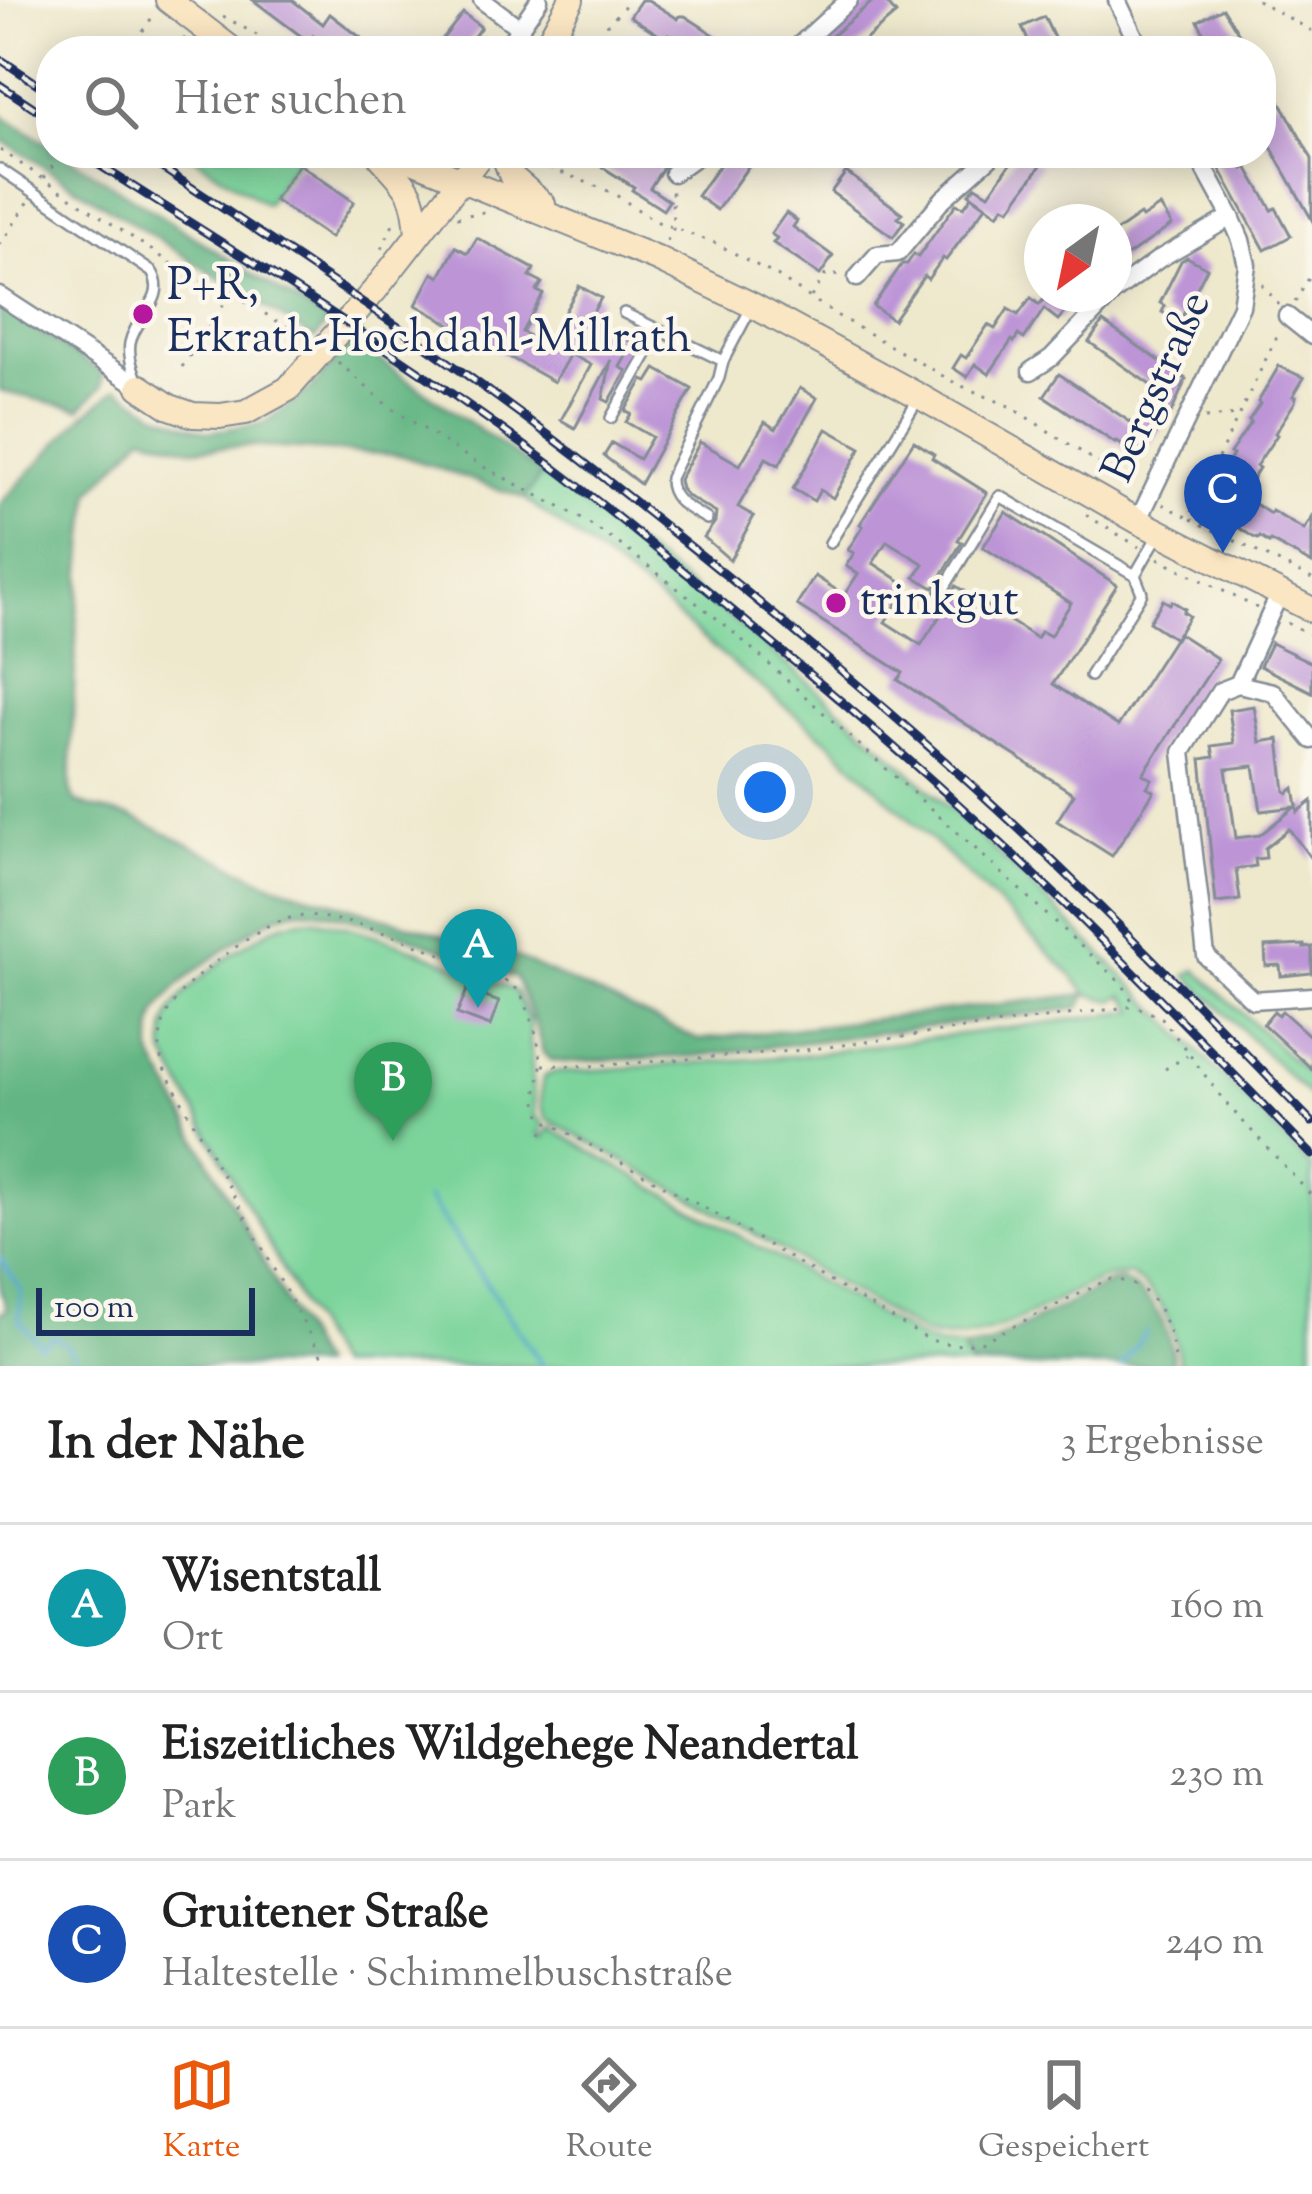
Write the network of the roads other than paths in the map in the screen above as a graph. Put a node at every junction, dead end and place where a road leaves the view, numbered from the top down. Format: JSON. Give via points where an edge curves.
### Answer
{"nodes":[{"id":1,"x":482,"y":0,"type":"edge"},
{"id":2,"x":539,"y":0,"type":"edge"},
{"id":3,"x":572,"y":0,"type":"edge"},
{"id":4,"x":850,"y":0,"type":"edge"},
{"id":5,"x":1117,"y":0,"type":"edge"},
{"id":6,"x":162,"y":5,"type":"edge"},
{"id":7,"x":521,"y":29,"type":"junction"},
{"id":8,"x":211,"y":36,"type":"edge"},
{"id":9,"x":516,"y":36,"type":"edge"},
{"id":10,"x":552,"y":36,"type":"edge"},
{"id":11,"x":810,"y":36,"type":"edge"},
{"id":12,"x":1135,"y":36,"type":"edge"},
{"id":13,"x":390,"y":168,"type":"edge"},
{"id":14,"x":431,"y":168,"type":"edge"},
{"id":15,"x":469,"y":168,"type":"edge"},
{"id":16,"x":508,"y":168,"type":"edge"},
{"id":17,"x":680,"y":168,"type":"edge"},
{"id":18,"x":978,"y":168,"type":"edge"},
{"id":19,"x":1204,"y":168,"type":"edge"},
{"id":20,"x":0,"y":169,"type":"edge"},
{"id":21,"x":673,"y":173,"type":"road end"},
{"id":22,"x":459,"y":180,"type":"junction"},
{"id":23,"x":553,"y":215,"type":"junction"},
{"id":24,"x":1231,"y":217,"type":"junction"},
{"id":25,"x":418,"y":234,"type":"junction"},
{"id":26,"x":857,"y":278,"type":"dead end"},
{"id":27,"x":1132,"y":279,"type":"edge"},
{"id":28,"x":0,"y":296,"type":"edge"},
{"id":29,"x":752,"y":305,"type":"junction"},
{"id":30,"x":1095,"y":312,"type":"edge"},
{"id":31,"x":624,"y":313,"type":"dead end"},
{"id":32,"x":1287,"y":316,"type":"road end"},
{"id":33,"x":661,"y":330,"type":"junction"},
{"id":34,"x":1312,"y":337,"type":"edge"},
{"id":35,"x":723,"y":361,"type":"junction"},
{"id":36,"x":1031,"y":371,"type":"dead end"},
{"id":37,"x":140,"y":387,"type":"junction"},
{"id":38,"x":920,"y":396,"type":"junction"},
{"id":39,"x":611,"y":418,"type":"dead end"},
{"id":40,"x":707,"y":519,"type":"dead end"},
{"id":41,"x":1148,"y":535,"type":"junction"},
{"id":42,"x":830,"y":543,"type":"dead end"},
{"id":43,"x":1135,"y":575,"type":"junction"},
{"id":44,"x":940,"y":595,"type":"dead end"},
{"id":45,"x":1275,"y":604,"type":"junction"},
{"id":46,"x":1312,"y":610,"type":"edge"},
{"id":47,"x":1090,"y":676,"type":"dead end"},
{"id":48,"x":1238,"y":684,"type":"junction"},
{"id":49,"x":1312,"y":740,"type":"edge"},
{"id":50,"x":1312,"y":996,"type":"edge"}],
"edges":[{"from":1,"to":7,"type":"street"},
{"from":2,"to":7,"type":"street"},
{"from":3,"to":10,"type":"main road"},
{"from":4,"to":11,"type":"street"},
{"from":5,"to":12,"type":"street"},
{"from":6,"to":8,"type":"main road"},
{"from":7,"to":9,"type":"street"},
{"from":13,"to":25,"type":"main road","via":[[411,192]]},
{"from":14,"to":22,"type":"main road"},
{"from":15,"to":22,"type":"main road"},
{"from":16,"to":23,"type":"main road"},
{"from":17,"to":21,"type":"street"},
{"from":18,"to":26,"type":"street","via":[[898,253],[877,255]]},
{"from":19,"to":24,"type":"street","name":"Bergstraße"},
{"from":20,"to":37,"type":"lane","via":[[152,272],[156,297],[129,347]]},
{"from":22,"to":23,"type":"main road"},
{"from":22,"to":25,"type":"main road"},
{"from":23,"to":29,"type":"main road"},
{"from":24,"to":27,"type":"street"},
{"from":24,"to":41,"type":"street","name":"Bergstraße","via":[[1247,265],[1241,305],[1151,496]]},
{"from":25,"to":37,"type":"main road","via":[[289,389],[246,412],[193,416]]},
{"from":28,"to":37,"type":"street"},
{"from":29,"to":35,"type":"lane"},
{"from":29,"to":38,"type":"main road"},
{"from":30,"to":36,"type":"street"},
{"from":31,"to":33,"type":"lane"},
{"from":32,"to":34,"type":"street"},
{"from":33,"to":35,"type":"lane"},
{"from":33,"to":39,"type":"lane"},
{"from":35,"to":40,"type":"lane","via":[[669,487]]},
{"from":38,"to":41,"type":"main road"},
{"from":38,"to":42,"type":"lane"},
{"from":41,"to":43,"type":"lane"},
{"from":41,"to":45,"type":"main road"},
{"from":43,"to":44,"type":"lane","via":[[1000,496]]},
{"from":43,"to":47,"type":"lane","via":[[1142,593]]},
{"from":45,"to":46,"type":"main road"},
{"from":45,"to":48,"type":"street"},
{"from":48,"to":49,"type":"street","via":[[1273,692]]},
{"from":48,"to":50,"type":"street","via":[[1220,691],[1182,752],[1206,956],[1253,1000]]}]}
